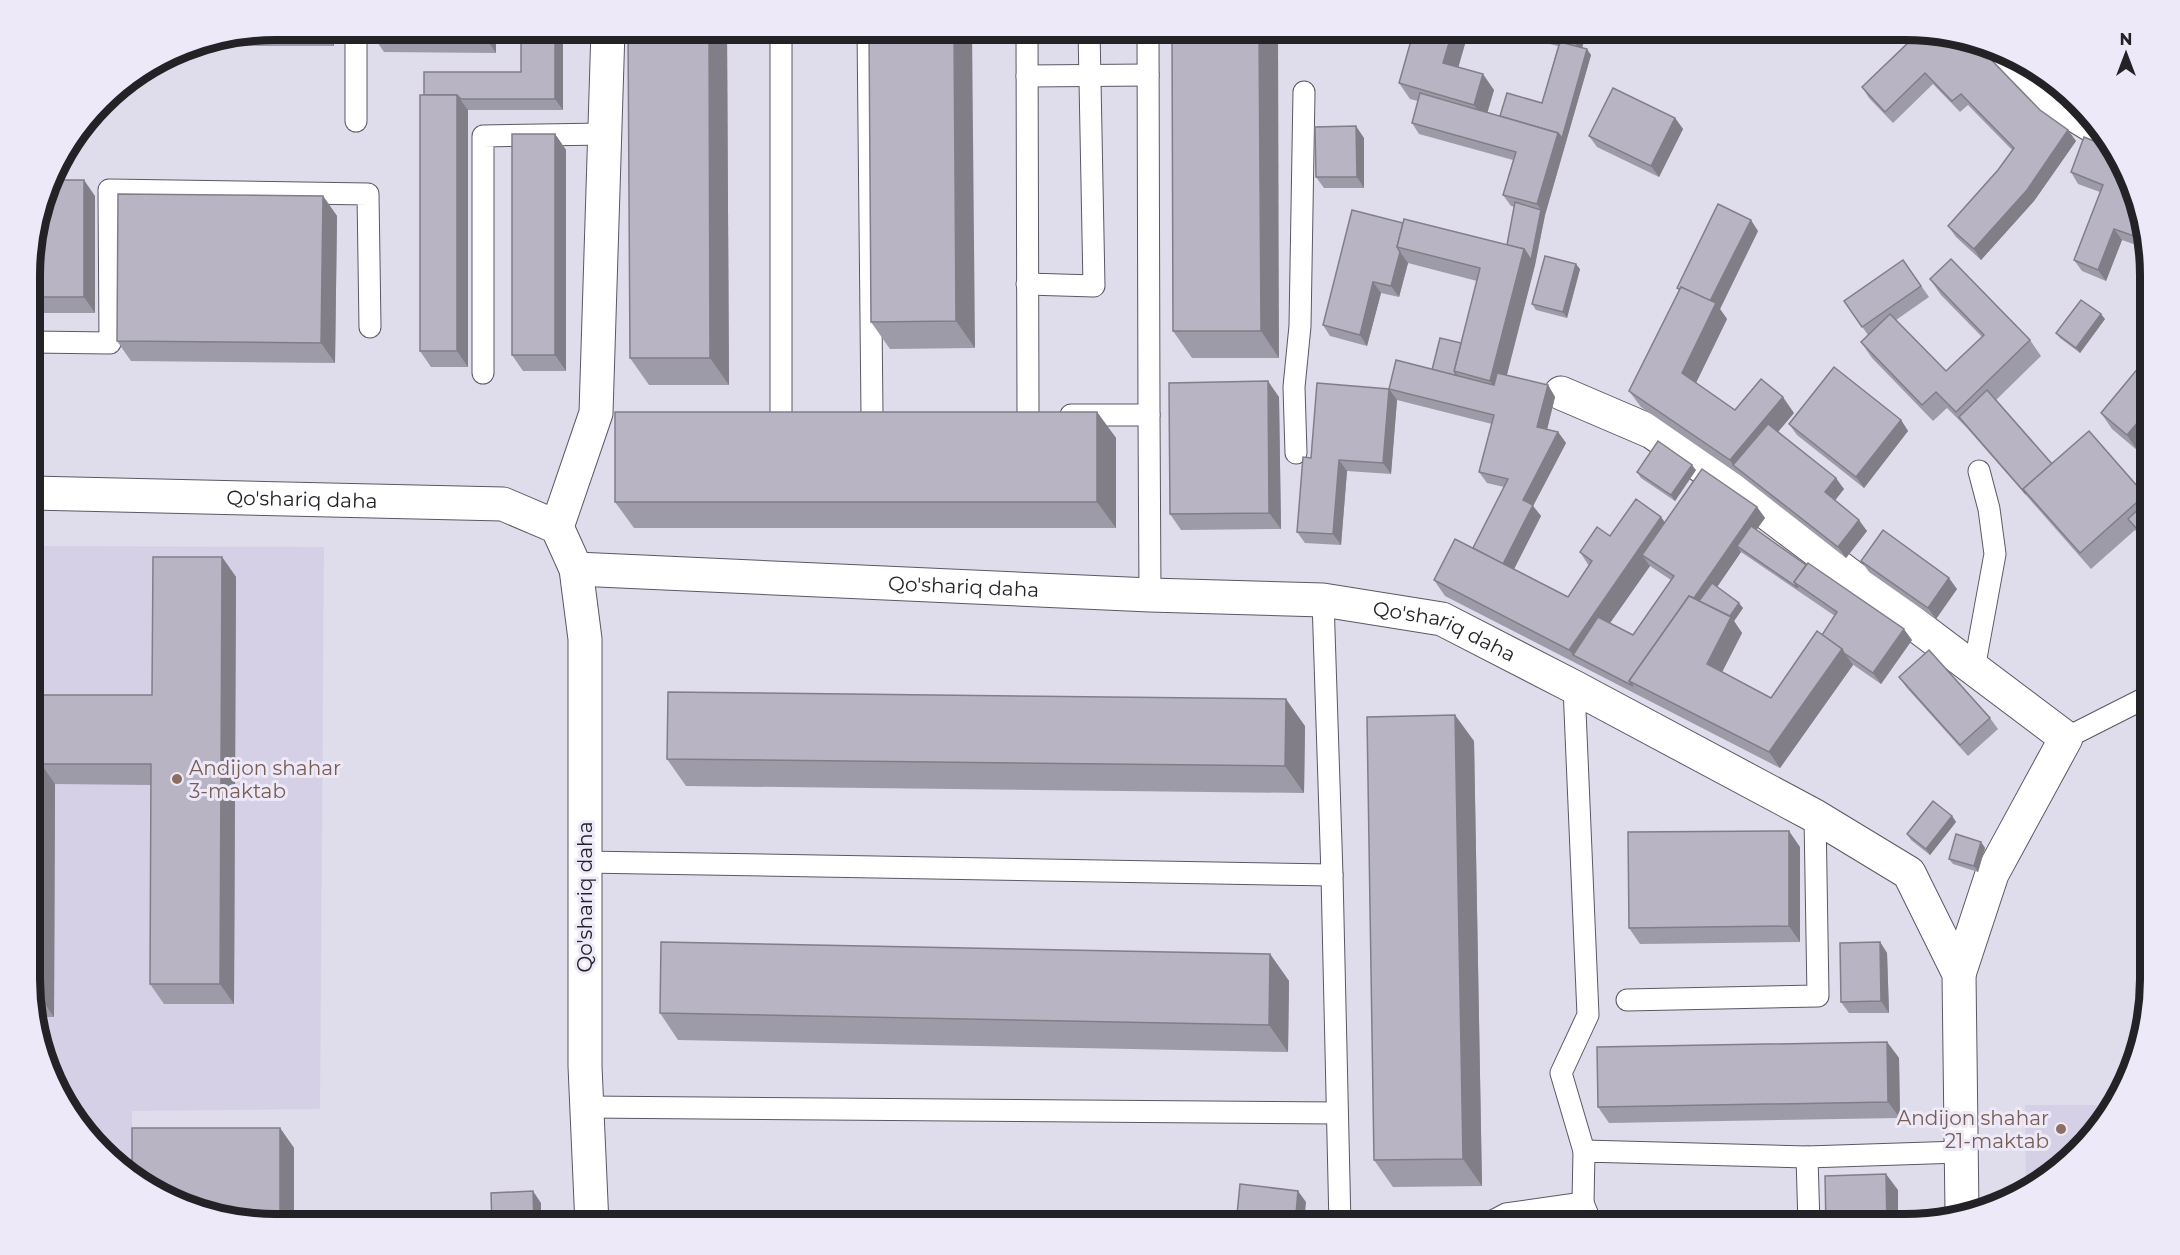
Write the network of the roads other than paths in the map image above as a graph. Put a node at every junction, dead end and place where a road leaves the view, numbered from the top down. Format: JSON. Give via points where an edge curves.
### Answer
{"nodes":[{"id":1,"x":356,"y":40,"type":"edge"},
{"id":2,"x":608,"y":40,"type":"edge"},
{"id":3,"x":781,"y":40,"type":"edge"},
{"id":4,"x":868,"y":40,"type":"edge"},
{"id":5,"x":1027,"y":40,"type":"edge"},
{"id":6,"x":1089,"y":40,"type":"edge"},
{"id":7,"x":1148,"y":40,"type":"edge"},
{"id":8,"x":2003,"y":62,"type":"edge"},
{"id":9,"x":1090,"y":75,"type":"junction"},
{"id":10,"x":1148,"y":75,"type":"junction"},
{"id":11,"x":1027,"y":76,"type":"junction"},
{"id":12,"x":1304,"y":92,"type":"dead end"},
{"id":13,"x":2079,"y":118,"type":"edge"},
{"id":14,"x":356,"y":121,"type":"dead end"},
{"id":15,"x":605,"y":134,"type":"junction"},
{"id":16,"x":1027,"y":284,"type":"junction"},
{"id":17,"x":370,"y":327,"type":"dead end"},
{"id":18,"x":40,"y":342,"type":"edge"},
{"id":19,"x":483,"y":373,"type":"dead end"},
{"id":20,"x":1294,"y":387,"type":"junction"},
{"id":21,"x":1272,"y":388,"type":"dead end"},
{"id":22,"x":1148,"y":390,"type":"junction"},
{"id":23,"x":1171,"y":390,"type":"edge"},
{"id":24,"x":1561,"y":393,"type":"dead end"},
{"id":25,"x":758,"y":414,"type":"edge"},
{"id":26,"x":781,"y":414,"type":"junction"},
{"id":27,"x":804,"y":414,"type":"edge"},
{"id":28,"x":849,"y":414,"type":"edge"},
{"id":29,"x":872,"y":414,"type":"junction"},
{"id":30,"x":896,"y":414,"type":"edge"},
{"id":31,"x":1004,"y":415,"type":"edge"},
{"id":32,"x":1028,"y":415,"type":"junction"},
{"id":33,"x":1149,"y":416,"type":"junction"},
{"id":34,"x":1296,"y":453,"type":"dead end"},
{"id":35,"x":1979,"y":471,"type":"dead end"},
{"id":36,"x":40,"y":493,"type":"edge"},
{"id":37,"x":557,"y":527,"type":"junction"},
{"id":38,"x":576,"y":569,"type":"junction"},
{"id":39,"x":1150,"y":595,"type":"junction"},
{"id":40,"x":1323,"y":600,"type":"junction"},
{"id":41,"x":1974,"y":669,"type":"junction"},
{"id":42,"x":1574,"y":687,"type":"junction"},
{"id":43,"x":2140,"y":701,"type":"edge"},
{"id":44,"x":2066,"y":738,"type":"junction"},
{"id":45,"x":1815,"y":816,"type":"junction"},
{"id":46,"x":585,"y":862,"type":"junction"},
{"id":47,"x":1332,"y":875,"type":"junction"},
{"id":48,"x":1959,"y":974,"type":"junction"},
{"id":49,"x":1627,"y":1000,"type":"dead end"},
{"id":50,"x":587,"y":1107,"type":"junction"},
{"id":51,"x":1337,"y":1113,"type":"junction"},
{"id":52,"x":1584,"y":1151,"type":"junction"},
{"id":53,"x":1960,"y":1152,"type":"junction"},
{"id":54,"x":1807,"y":1157,"type":"junction"},
{"id":55,"x":1583,"y":1203,"type":"junction"},
{"id":56,"x":1962,"y":1207,"type":"edge"},
{"id":57,"x":592,"y":1214,"type":"edge"},
{"id":58,"x":1340,"y":1214,"type":"edge"},
{"id":59,"x":1506,"y":1214,"type":"edge"},
{"id":60,"x":1588,"y":1214,"type":"edge"},
{"id":61,"x":1809,"y":1214,"type":"edge"}],
"edges":[{"from":1,"to":14,"type":"lane"},
{"from":2,"to":15,"type":"street"},
{"from":3,"to":26,"type":"lane"},
{"from":4,"to":29,"type":"lane"},
{"from":5,"to":11,"type":"lane"},
{"from":6,"to":9,"type":"lane"},
{"from":7,"to":10,"type":"lane"},
{"from":8,"to":13,"type":"street","via":[[2020,82]]},
{"from":9,"to":10,"type":"lane"},
{"from":9,"to":11,"type":"lane"},
{"from":9,"to":16,"type":"lane","via":[[1094,286]]},
{"from":10,"to":22,"type":"lane"},
{"from":11,"to":16,"type":"lane"},
{"from":12,"to":20,"type":"lane"},
{"from":15,"to":19,"type":"lane","via":[[483,136]]},
{"from":15,"to":37,"type":"street","via":[[608,413]]},
{"from":16,"to":32,"type":"lane"},
{"from":17,"to":18,"type":"lane","via":[[368,194],[109,190],[110,343]]},
{"from":20,"to":21,"type":"lane"},
{"from":20,"to":34,"type":"lane"},
{"from":22,"to":23,"type":"lane"},
{"from":22,"to":33,"type":"lane"},
{"from":24,"to":41,"type":"street","via":[[1652,432],[1739,492]]},
{"from":25,"to":26,"type":"lane"},
{"from":26,"to":27,"type":"lane"},
{"from":28,"to":29,"type":"lane"},
{"from":29,"to":30,"type":"lane"},
{"from":31,"to":32,"type":"lane"},
{"from":32,"to":33,"type":"lane"},
{"from":33,"to":39,"type":"lane"},
{"from":35,"to":41,"type":"lane","via":[[1995,554]]},
{"from":36,"to":37,"type":"street","name":"Qo'shariq daha","via":[[503,504]]},
{"from":37,"to":38,"type":"street","name":"Qo'shariq daha"},
{"from":38,"to":39,"type":"street","name":"Qo'shariq daha"},
{"from":38,"to":46,"type":"street","name":"Qo'shariq daha","via":[[585,639]]},
{"from":39,"to":40,"type":"street","name":"Qo'shariq daha"},
{"from":40,"to":42,"type":"street","name":"Qo'shariq daha","via":[[1442,619]]},
{"from":40,"to":47,"type":"lane"},
{"from":41,"to":44,"type":"street"},
{"from":42,"to":45,"type":"street","name":"Qo'shariq daha"},
{"from":42,"to":52,"type":"lane","via":[[1588,1015],[1560,1073]]},
{"from":43,"to":44,"type":"lane"},
{"from":44,"to":48,"type":"street","via":[[1992,874]]},
{"from":45,"to":48,"type":"street","name":"Qo'shariq daha","via":[[1909,873]]},
{"from":45,"to":49,"type":"lane","via":[[1818,996]]},
{"from":46,"to":47,"type":"lane"},
{"from":46,"to":50,"type":"street","name":"Qo'shariq daha"},
{"from":47,"to":51,"type":"lane"},
{"from":48,"to":53,"type":"street","name":"Qo'shariq daha"},
{"from":50,"to":51,"type":"lane"},
{"from":50,"to":57,"type":"street","name":"Qo'shariq daha"},
{"from":51,"to":58,"type":"lane"},
{"from":52,"to":54,"type":"lane"},
{"from":52,"to":55,"type":"lane"},
{"from":53,"to":54,"type":"lane"},
{"from":53,"to":56,"type":"street","name":"Qo'shariq daha"},
{"from":54,"to":61,"type":"lane"},
{"from":55,"to":59,"type":"lane"},
{"from":55,"to":60,"type":"lane"}]}
